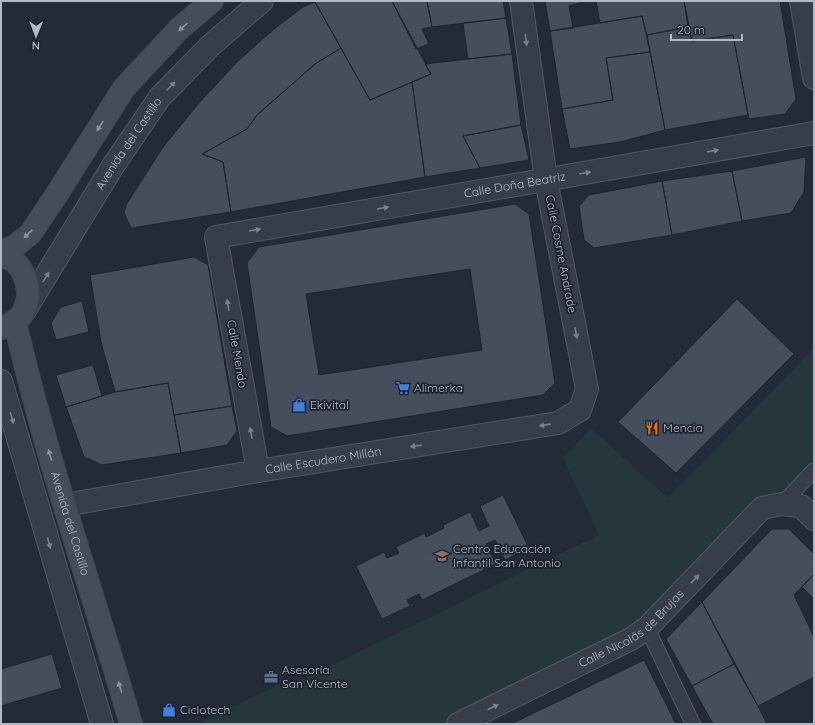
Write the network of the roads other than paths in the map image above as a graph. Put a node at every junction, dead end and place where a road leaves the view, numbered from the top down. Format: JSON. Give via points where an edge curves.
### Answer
{"nodes":[{"id":1,"x":212,"y":1,"type":"edge"},
{"id":2,"x":262,"y":1,"type":"edge"},
{"id":3,"x":521,"y":1,"type":"edge"},
{"id":4,"x":801,"y":1,"type":"edge"},
{"id":5,"x":814,"y":78,"type":"edge"},
{"id":6,"x":814,"y":133,"type":"edge"},
{"id":7,"x":546,"y":180,"type":"junction"},
{"id":8,"x":216,"y":237,"type":"joint"},
{"id":9,"x":1,"y":252,"type":"edge"},
{"id":10,"x":1,"y":256,"type":"edge"},
{"id":11,"x":14,"y":320,"type":"edge"},
{"id":12,"x":1,"y":381,"type":"edge"},
{"id":13,"x":580,"y":410,"type":"joint"},
{"id":14,"x":814,"y":470,"type":"edge"},
{"id":15,"x":258,"y":471,"type":"junction"},
{"id":16,"x":782,"y":504,"type":"junction"},
{"id":17,"x":65,"y":505,"type":"junction"},
{"id":18,"x":814,"y":519,"type":"edge"},
{"id":19,"x":647,"y":628,"type":"junction"},
{"id":20,"x":102,"y":724,"type":"edge"},
{"id":21,"x":131,"y":724,"type":"edge"},
{"id":22,"x":458,"y":724,"type":"edge"},
{"id":23,"x":693,"y":724,"type":"edge"}],
"edges":[{"from":1,"to":9,"type":"main road","one_way":true,"via":[[180,29],[124,88],[56,198],[30,234],[15,246]]},
{"from":11,"to":2,"type":"street","name":"Avenida del Castillo","one_way":true,"via":[[160,97],[210,46]]},
{"from":3,"to":7,"type":"street","name":"Calle Cosme Andrade","one_way":true},
{"from":4,"to":5,"type":"street"},
{"from":7,"to":6,"type":"street","name":"Calle Doña Beatriz","one_way":true},
{"from":8,"to":7,"type":"street","name":"Calle Doña Beatriz","one_way":true},
{"from":7,"to":13,"type":"street","name":"Calle Cosme Andrade","one_way":true,"via":[[587,389]]},
{"from":15,"to":8,"type":"street","name":"Calle Mendo","one_way":true},
{"from":10,"to":11,"type":"main road","via":[[22,270],[29,289]]},
{"from":17,"to":11,"type":"main road","name":"Avenida del Castillo","one_way":true},
{"from":12,"to":20,"type":"street","one_way":true},
{"from":13,"to":15,"type":"street","name":"Calle Escudero Millán","one_way":true,"via":[[558,423]]},
{"from":14,"to":16,"type":"lane"},
{"from":15,"to":17,"type":"street","name":"Calle Escudero Millán"},
{"from":16,"to":18,"type":"street","name":"Calle Nicolás de Brujas","via":[[801,506]]},
{"from":19,"to":16,"type":"street","name":"Calle Nicolás de Brujas","one_way":true,"via":[[762,508]]},
{"from":21,"to":17,"type":"main road","name":"Avenida del Castillo","one_way":true},
{"from":22,"to":19,"type":"street","name":"Calle Nicolás de Brujas","one_way":true,"via":[[631,639]]},
{"from":19,"to":23,"type":"lane"}]}
